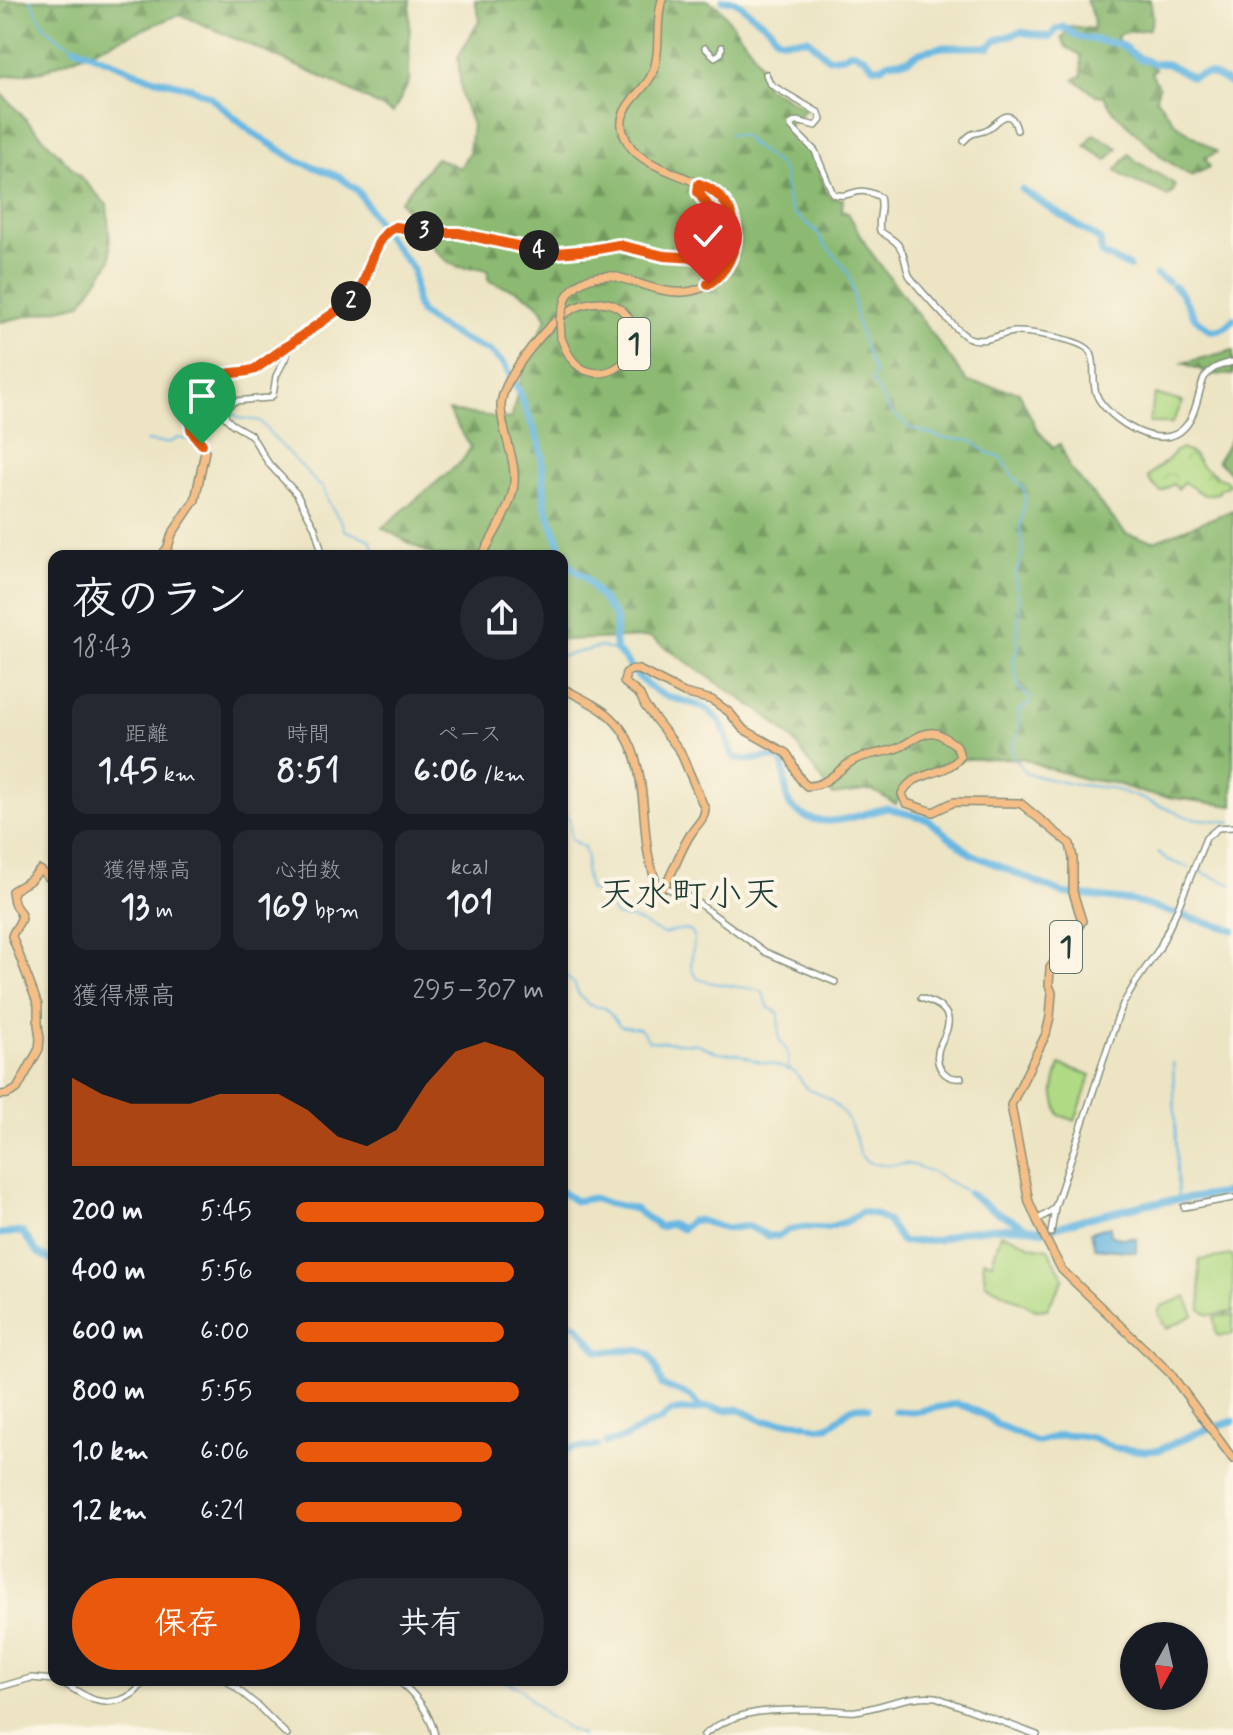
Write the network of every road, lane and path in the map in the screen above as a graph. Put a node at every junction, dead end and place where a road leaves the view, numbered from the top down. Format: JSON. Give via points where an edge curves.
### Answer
{"nodes":[{"id":1,"x":662,"y":0,"type":"edge"},
{"id":2,"x":722,"y":47,"type":"dead end"},
{"id":3,"x":705,"y":48,"type":"dead end"},
{"id":4,"x":766,"y":74,"type":"dead end"},
{"id":5,"x":1017,"y":130,"type":"dead end"},
{"id":6,"x":964,"y":141,"type":"dead end"},
{"id":7,"x":699,"y":184,"type":"junction"},
{"id":8,"x":561,"y":317,"type":"edge"},
{"id":9,"x":561,"y":317,"type":"edge"},
{"id":10,"x":561,"y":317,"type":"edge"},
{"id":11,"x":561,"y":317,"type":"edge"},
{"id":12,"x":288,"y":346,"type":"junction"},
{"id":13,"x":1233,"y":362,"type":"edge"},
{"id":14,"x":166,"y":550,"type":"edge"},
{"id":15,"x":321,"y":550,"type":"edge"},
{"id":16,"x":485,"y":550,"type":"edge"},
{"id":17,"x":568,"y":691,"type":"edge"},
{"id":18,"x":1233,"y":827,"type":"edge"},
{"id":19,"x":48,"y":877,"type":"edge"},
{"id":20,"x":664,"y":887,"type":"junction"},
{"id":21,"x":835,"y":982,"type":"dead end"},
{"id":22,"x":921,"y":998,"type":"dead end"},
{"id":23,"x":961,"y":1078,"type":"dead end"},
{"id":24,"x":0,"y":1095,"type":"edge"},
{"id":25,"x":1233,"y":1198,"type":"edge"},
{"id":26,"x":1055,"y":1207,"type":"junction"},
{"id":27,"x":1184,"y":1207,"type":"dead end"},
{"id":28,"x":1046,"y":1228,"type":"junction"},
{"id":29,"x":1233,"y":1459,"type":"edge"},
{"id":30,"x":48,"y":1679,"type":"edge"},
{"id":31,"x":65,"y":1686,"type":"edge"},
{"id":32,"x":139,"y":1686,"type":"edge"},
{"id":33,"x":233,"y":1686,"type":"edge"},
{"id":34,"x":404,"y":1686,"type":"edge"},
{"id":35,"x":0,"y":1687,"type":"edge"},
{"id":36,"x":287,"y":1735,"type":"edge"},
{"id":37,"x":435,"y":1735,"type":"edge"},
{"id":38,"x":704,"y":1735,"type":"edge"},
{"id":39,"x":1037,"y":1735,"type":"edge"}],
"edges":[{"from":1,"to":7,"type":"main road","number":"1","via":[[651,76],[629,102],[622,131],[638,154]]},
{"from":2,"to":3,"type":"street","via":[[715,57]]},
{"from":4,"to":13,"type":"street","via":[[773,86],[819,113],[816,126],[797,121],[791,127],[815,151],[833,194],[864,190],[880,197],[880,231],[899,246],[910,276],[963,334],[978,340],[1027,332],[1086,347],[1093,356],[1094,387],[1102,404],[1132,429],[1162,438],[1186,427],[1209,371]]},
{"from":5,"to":6,"type":"street","via":[[1013,120],[1002,117]]},
{"from":7,"to":8,"type":"main road","number":"1","bridge":true,"via":[[719,197],[732,218],[735,248],[714,281],[674,292],[613,276],[586,279],[567,296]]},
{"from":7,"to":12,"type":"main road","via":[[698,192],[724,228],[715,253],[707,257],[664,256],[625,245],[557,253],[459,233],[396,227],[385,234],[355,298]]},
{"from":9,"to":10,"type":"main road","number":"1","bridge":true,"via":[[561,338],[570,358],[585,370],[609,372],[630,354],[632,325],[610,304],[578,306]]},
{"from":11,"to":16,"type":"main road","number":"1","bridge":true,"via":[[507,380],[501,404],[513,490]]},
{"from":12,"to":14,"type":"main road","via":[[255,369],[210,381],[199,397],[191,430],[205,451],[195,500]]},
{"from":12,"to":15,"type":"street","via":[[273,395],[235,401],[225,417],[251,435],[296,493]]},
{"from":17,"to":20,"type":"main road","via":[[605,712],[628,739],[639,771],[647,851],[656,883]]},
{"from":18,"to":26,"type":"street","via":[[1218,828],[1206,838],[1159,949],[1117,1019]]},
{"from":19,"to":24,"type":"main road","via":[[40,870],[12,891],[21,913],[12,936],[38,1005],[40,1039],[17,1089]]},
{"from":20,"to":21,"type":"street","via":[[691,898],[765,952]]},
{"from":20,"to":28,"type":"main road","number":"1","via":[[705,809],[680,751],[640,695],[624,682],[633,670],[722,706],[743,729],[786,753],[807,786],[828,781],[855,760],[935,733],[957,746],[960,757],[943,770],[911,781],[902,794],[906,803],[933,812],[954,802],[1020,803],[1070,844],[1073,892],[1082,921],[1050,968],[1046,1034],[1011,1105],[1026,1190]]},
{"from":22,"to":23,"type":"street","via":[[944,1010],[948,1023],[939,1049],[940,1070]]},
{"from":25,"to":27,"type":"street"},
{"from":26,"to":28,"type":"street"},
{"from":26,"to":28,"type":"street"},
{"from":28,"to":29,"type":"main road","number":"1","via":[[1062,1270],[1170,1373]]},
{"from":30,"to":35,"type":"street"},
{"from":31,"to":32,"type":"street","via":[[107,1703],[127,1698]]},
{"from":33,"to":36,"type":"street"},
{"from":34,"to":37,"type":"street","via":[[421,1702]]},
{"from":38,"to":39,"type":"street","via":[[748,1713],[850,1711],[919,1696],[936,1697]]}]}
